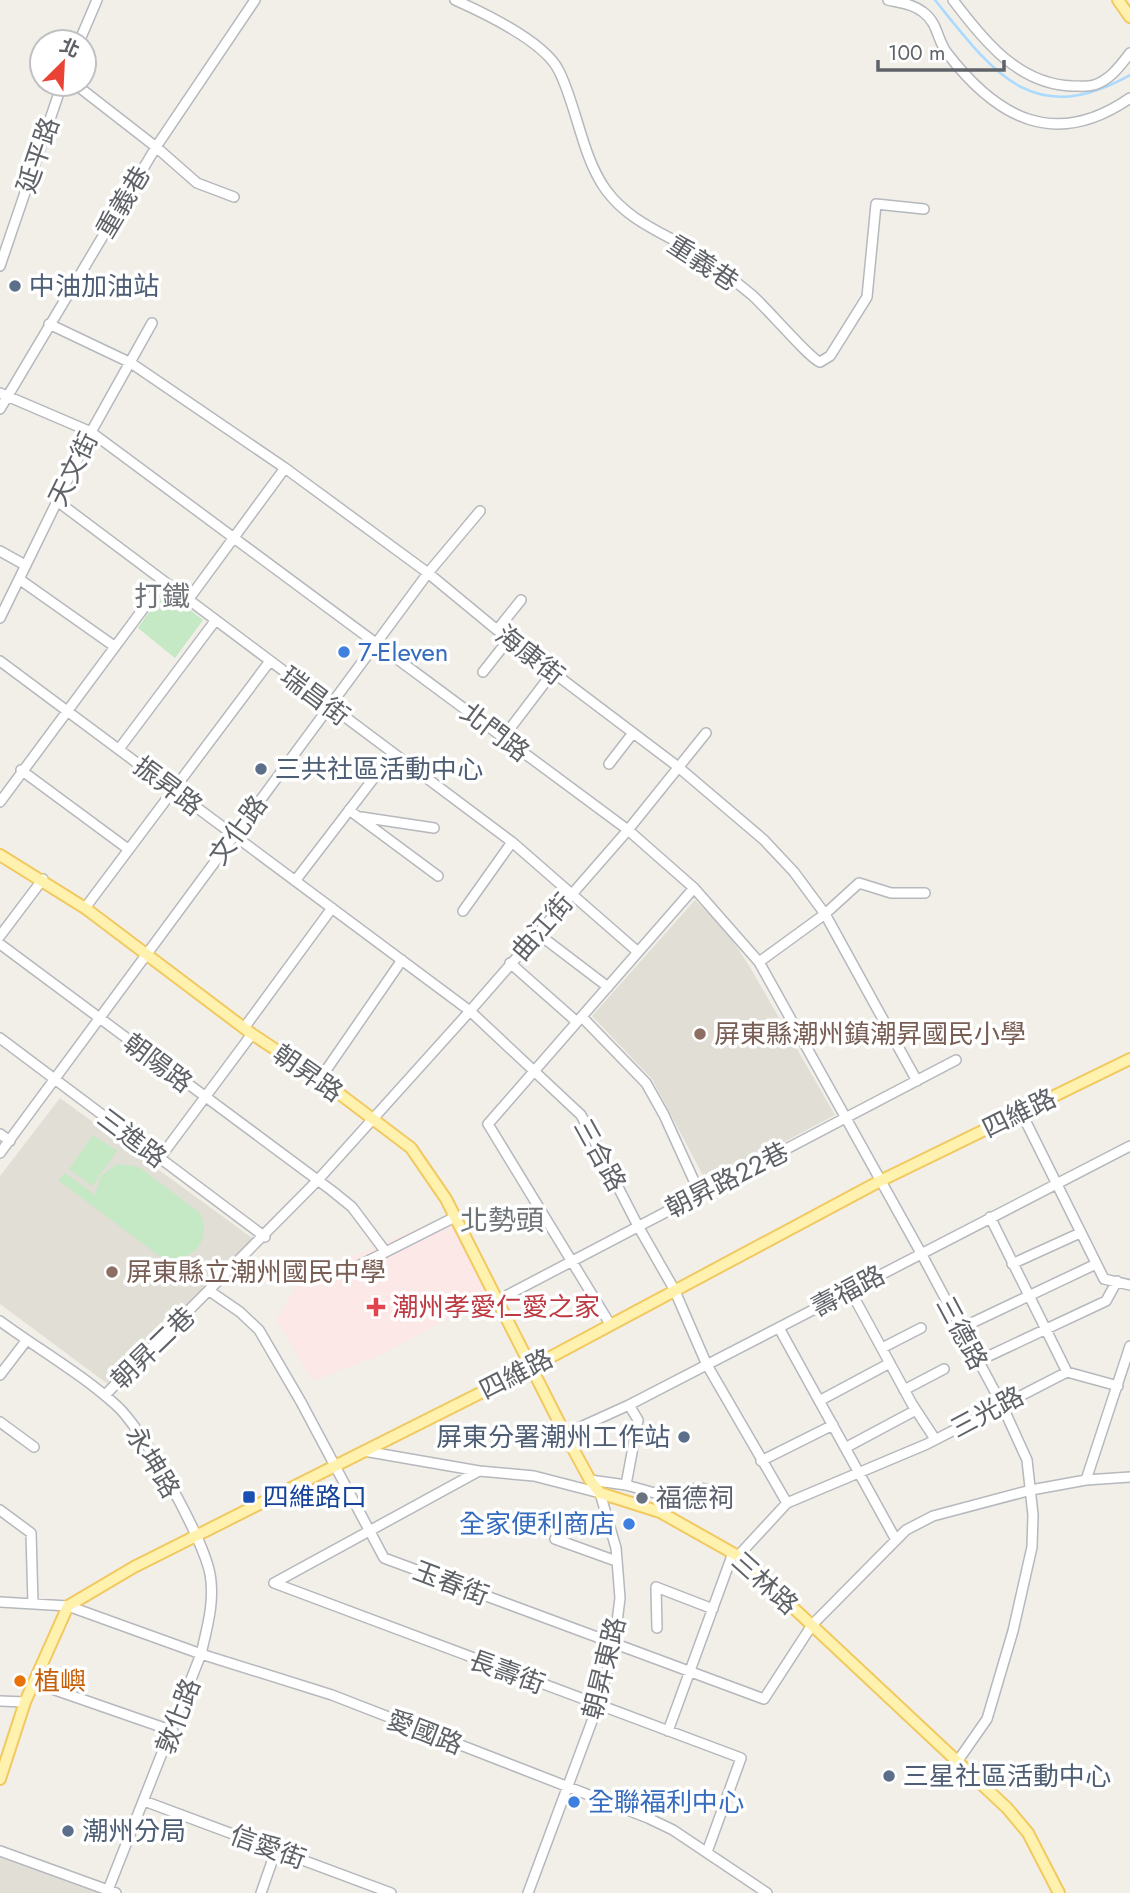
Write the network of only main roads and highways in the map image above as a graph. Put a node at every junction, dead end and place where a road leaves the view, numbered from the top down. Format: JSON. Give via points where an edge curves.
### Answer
{"nodes":[{"id":1,"x":1118,"y":0,"type":"edge"},
{"id":2,"x":1130,"y":17,"type":"edge"},
{"id":3,"x":0,"y":855,"type":"edge"},
{"id":4,"x":1130,"y":1059,"type":"edge"},
{"id":5,"x":533,"y":1367,"type":"junction"},
{"id":6,"x":600,"y":1493,"type":"joint"},
{"id":7,"x":0,"y":1779,"type":"edge"},
{"id":8,"x":1059,"y":1893,"type":"edge"}],
"edges":[{"from":1,"to":2,"type":"main road"},
{"from":3,"to":5,"type":"main road","name":"朝昇路","via":[[85,908],[411,1148],[455,1217]]},
{"from":4,"to":5,"type":"main road","name":"四維路","via":[[880,1181]]},
{"from":5,"to":6,"type":"main road","name":"朝昇東路"},
{"from":5,"to":7,"type":"main road","name":"四維路","via":[[195,1536],[68,1606],[24,1702]]},
{"from":6,"to":8,"type":"main road","name":"三林路","via":[[660,1512],[736,1555],[1007,1808],[1028,1833]]}]}
